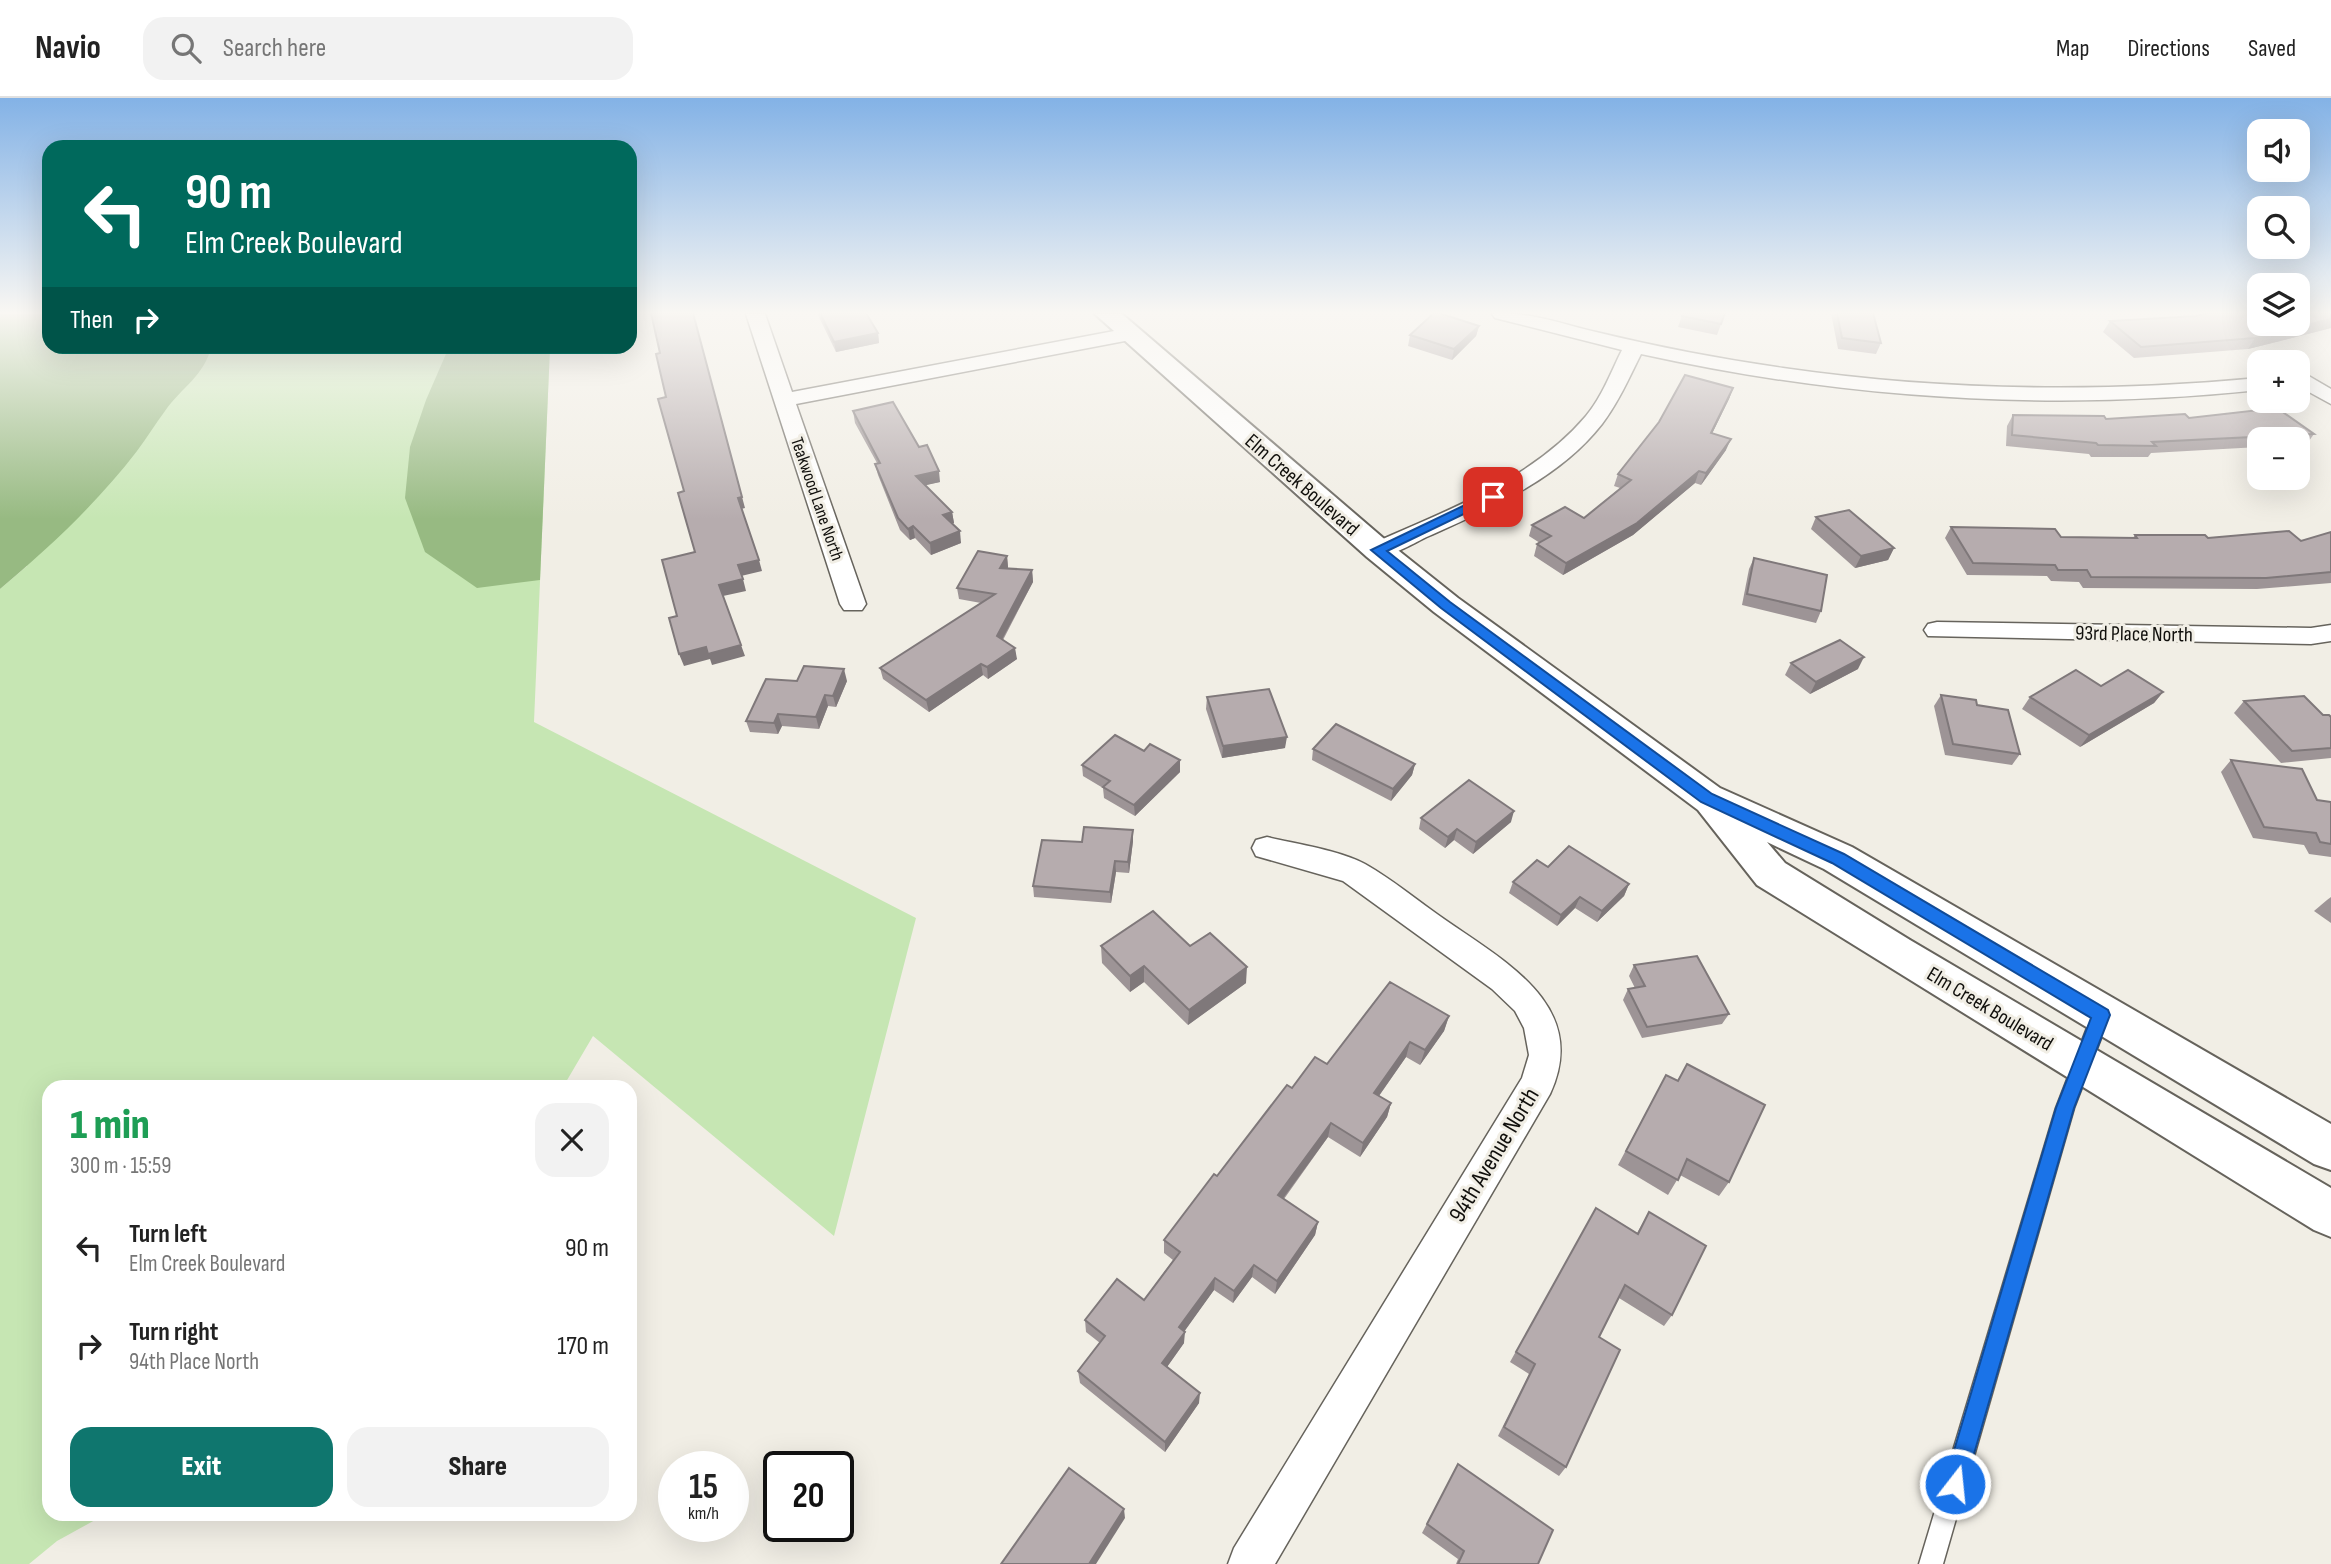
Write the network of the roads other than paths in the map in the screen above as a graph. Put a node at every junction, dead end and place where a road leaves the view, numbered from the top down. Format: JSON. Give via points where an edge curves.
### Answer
{"nodes":[{"id":1,"x":778,"y":382,"type":"edge"},
{"id":2,"x":862,"y":382,"type":"edge"},
{"id":3,"x":1186,"y":382,"type":"edge"},
{"id":4,"x":1614,"y":382,"type":"edge"},
{"id":5,"x":1854,"y":382,"type":"edge"},
{"id":6,"x":2247,"y":385,"type":"edge"},
{"id":7,"x":2310,"y":386,"type":"edge"},
{"id":8,"x":2331,"y":398,"type":"edge"},
{"id":9,"x":784,"y":400,"type":"junction"},
{"id":10,"x":1378,"y":550,"type":"junction"},
{"id":11,"x":853,"y":604,"type":"dead end"},
{"id":12,"x":1937,"y":630,"type":"dead end"},
{"id":13,"x":2321,"y":635,"type":"edge"},
{"id":14,"x":2331,"y":656,"type":"edge"},
{"id":15,"x":1707,"y":798,"type":"junction"},
{"id":16,"x":1267,"y":848,"type":"dead end"},
{"id":17,"x":2101,"y":1015,"type":"junction"},
{"id":18,"x":2082,"y":1064,"type":"junction"},
{"id":19,"x":2331,"y":1149,"type":"edge"},
{"id":20,"x":2331,"y":1214,"type":"edge"},
{"id":21,"x":1250,"y":1564,"type":"edge"},
{"id":22,"x":1931,"y":1564,"type":"edge"}],
"edges":[{"from":1,"to":9,"type":"street","name":"Teakwood Lane North"},
{"from":2,"to":9,"type":"street"},
{"from":3,"to":10,"type":"main road","name":"Elm Creek Boulevard"},
{"from":4,"to":10,"type":"street","via":[[1593,420],[1565,450],[1527,479]]},
{"from":5,"to":6,"type":"street","via":[[2046,395],[2146,394]]},
{"from":7,"to":8,"type":"street"},
{"from":9,"to":11,"type":"street","name":"Teakwood Lane North"},
{"from":10,"to":15,"type":"main road","name":"Elm Creek Boulevard"},
{"from":12,"to":13,"type":"street","name":"93rd Place North"},
{"from":13,"to":14,"type":"street"},
{"from":15,"to":17,"type":"main road","name":"Elm Creek Boulevard","via":[[1838,858]]},
{"from":15,"to":18,"type":"main road","name":"Elm Creek Boulevard","via":[[1771,874]]},
{"from":16,"to":21,"type":"street","name":"94th Avenue North","via":[[1353,872],[1504,979],[1527,1001],[1541,1027],[1546,1055],[1538,1083]]},
{"from":17,"to":18,"type":"lane"},
{"from":17,"to":19,"type":"main road","name":"Elm Creek Boulevard"},
{"from":18,"to":20,"type":"main road","name":"Elm Creek Boulevard"},
{"from":18,"to":22,"type":"lane","via":[[2065,1108]]}]}
